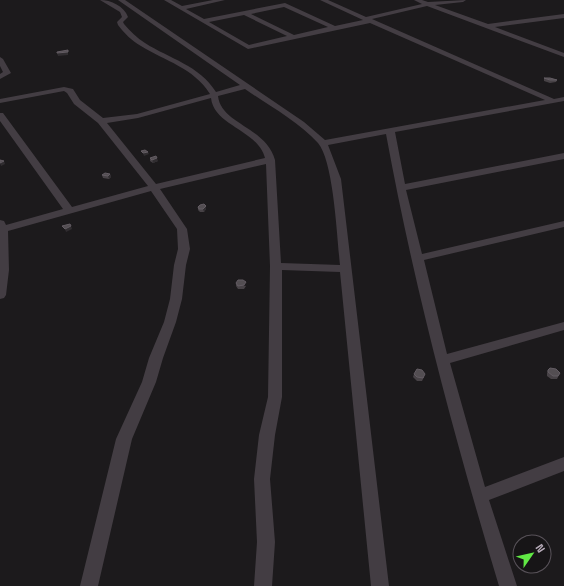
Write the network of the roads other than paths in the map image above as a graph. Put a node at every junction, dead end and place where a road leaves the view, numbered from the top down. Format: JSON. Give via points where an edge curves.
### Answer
{"nodes":[{"id":1,"x":103,"y":0,"type":"edge"},
{"id":2,"x":121,"y":0,"type":"edge"},
{"id":3,"x":167,"y":0,"type":"edge"},
{"id":4,"x":222,"y":0,"type":"edge"},
{"id":5,"x":323,"y":0,"type":"edge"},
{"id":6,"x":416,"y":0,"type":"edge"},
{"id":7,"x":463,"y":0,"type":"edge"},
{"id":8,"x":428,"y":4,"type":"junction"},
{"id":9,"x":181,"y":8,"type":"junction"},
{"id":10,"x":245,"y":13,"type":"junction"},
{"id":11,"x":564,"y":16,"type":"edge"},
{"id":12,"x":367,"y":20,"type":"junction"},
{"id":13,"x":204,"y":21,"type":"junction"},
{"id":14,"x":486,"y":26,"type":"junction"},
{"id":15,"x":334,"y":28,"type":"junction"},
{"id":16,"x":293,"y":37,"type":"junction"},
{"id":17,"x":562,"y":54,"type":"edge"},
{"id":18,"x":0,"y":59,"type":"edge"},
{"id":19,"x":0,"y":76,"type":"edge"},
{"id":20,"x":246,"y":86,"type":"junction"},
{"id":21,"x":214,"y":95,"type":"junction"},
{"id":22,"x":564,"y":99,"type":"edge"},
{"id":23,"x":0,"y":101,"type":"edge"},
{"id":24,"x":552,"y":101,"type":"junction"},
{"id":25,"x":0,"y":115,"type":"edge"},
{"id":26,"x":101,"y":121,"type":"junction"},
{"id":27,"x":390,"y":132,"type":"junction"},
{"id":28,"x":323,"y":143,"type":"junction"},
{"id":29,"x":564,"y":156,"type":"edge"},
{"id":30,"x":270,"y":160,"type":"junction"},
{"id":31,"x":155,"y":187,"type":"junction"},
{"id":32,"x":401,"y":188,"type":"junction"},
{"id":33,"x":70,"y":211,"type":"junction"},
{"id":34,"x":564,"y":224,"type":"edge"},
{"id":35,"x":1,"y":227,"type":"edge"},
{"id":36,"x":419,"y":258,"type":"junction"},
{"id":37,"x":276,"y":266,"type":"junction"},
{"id":38,"x":345,"y":269,"type":"junction"},
{"id":39,"x":0,"y":295,"type":"edge"},
{"id":40,"x":564,"y":326,"type":"edge"},
{"id":41,"x":442,"y":360,"type":"junction"},
{"id":42,"x":564,"y":464,"type":"edge"},
{"id":43,"x":480,"y":496,"type":"junction"},
{"id":44,"x":89,"y":586,"type":"edge"},
{"id":45,"x":263,"y":586,"type":"edge"},
{"id":46,"x":380,"y":586,"type":"edge"},
{"id":47,"x":508,"y":586,"type":"edge"}],
"edges":[{"from":1,"to":21,"type":"street","via":[[123,11],[125,17],[120,25],[137,41],[184,64],[198,75]]},
{"from":2,"to":20,"type":"street"},
{"from":3,"to":9,"type":"street"},
{"from":4,"to":9,"type":"street"},
{"from":5,"to":12,"type":"street"},
{"from":6,"to":8,"type":"street"},
{"from":7,"to":8,"type":"street"},
{"from":8,"to":12,"type":"street"},
{"from":8,"to":14,"type":"street"},
{"from":9,"to":13,"type":"street"},
{"from":10,"to":13,"type":"street"},
{"from":10,"to":15,"type":"street","via":[[285,5]]},
{"from":10,"to":16,"type":"street"},
{"from":11,"to":14,"type":"street"},
{"from":12,"to":15,"type":"street"},
{"from":12,"to":24,"type":"street"},
{"from":13,"to":16,"type":"street","via":[[246,46]]},
{"from":14,"to":17,"type":"street"},
{"from":15,"to":16,"type":"street"},
{"from":18,"to":19,"type":"street","via":[[7,73]]},
{"from":20,"to":21,"type":"street"},
{"from":20,"to":28,"type":"street","via":[[301,124]]},
{"from":21,"to":26,"type":"street","via":[[125,119]]},
{"from":21,"to":30,"type":"street","via":[[218,108],[265,146],[270,154]]},
{"from":22,"to":24,"type":"street"},
{"from":23,"to":26,"type":"street","via":[[68,89],[77,102]]},
{"from":24,"to":27,"type":"street"},
{"from":25,"to":33,"type":"street"},
{"from":26,"to":31,"type":"street"},
{"from":27,"to":28,"type":"street"},
{"from":27,"to":32,"type":"street"},
{"from":28,"to":38,"type":"street","via":[[336,179]]},
{"from":29,"to":32,"type":"street"},
{"from":30,"to":31,"type":"street"},
{"from":30,"to":37,"type":"street"},
{"from":31,"to":33,"type":"street"},
{"from":31,"to":44,"type":"street","via":[[182,230],[184,249],[178,286],[170,322],[149,382],[124,439]]},
{"from":32,"to":36,"type":"street"},
{"from":33,"to":35,"type":"street"},
{"from":34,"to":36,"type":"street"},
{"from":35,"to":39,"type":"street","via":[[3,270]]},
{"from":36,"to":41,"type":"street"},
{"from":37,"to":38,"type":"street"},
{"from":37,"to":45,"type":"street","via":[[275,397],[262,479],[266,542]]},
{"from":38,"to":46,"type":"street"},
{"from":40,"to":41,"type":"street"},
{"from":41,"to":43,"type":"street"},
{"from":42,"to":43,"type":"street"},
{"from":43,"to":47,"type":"street"}]}
